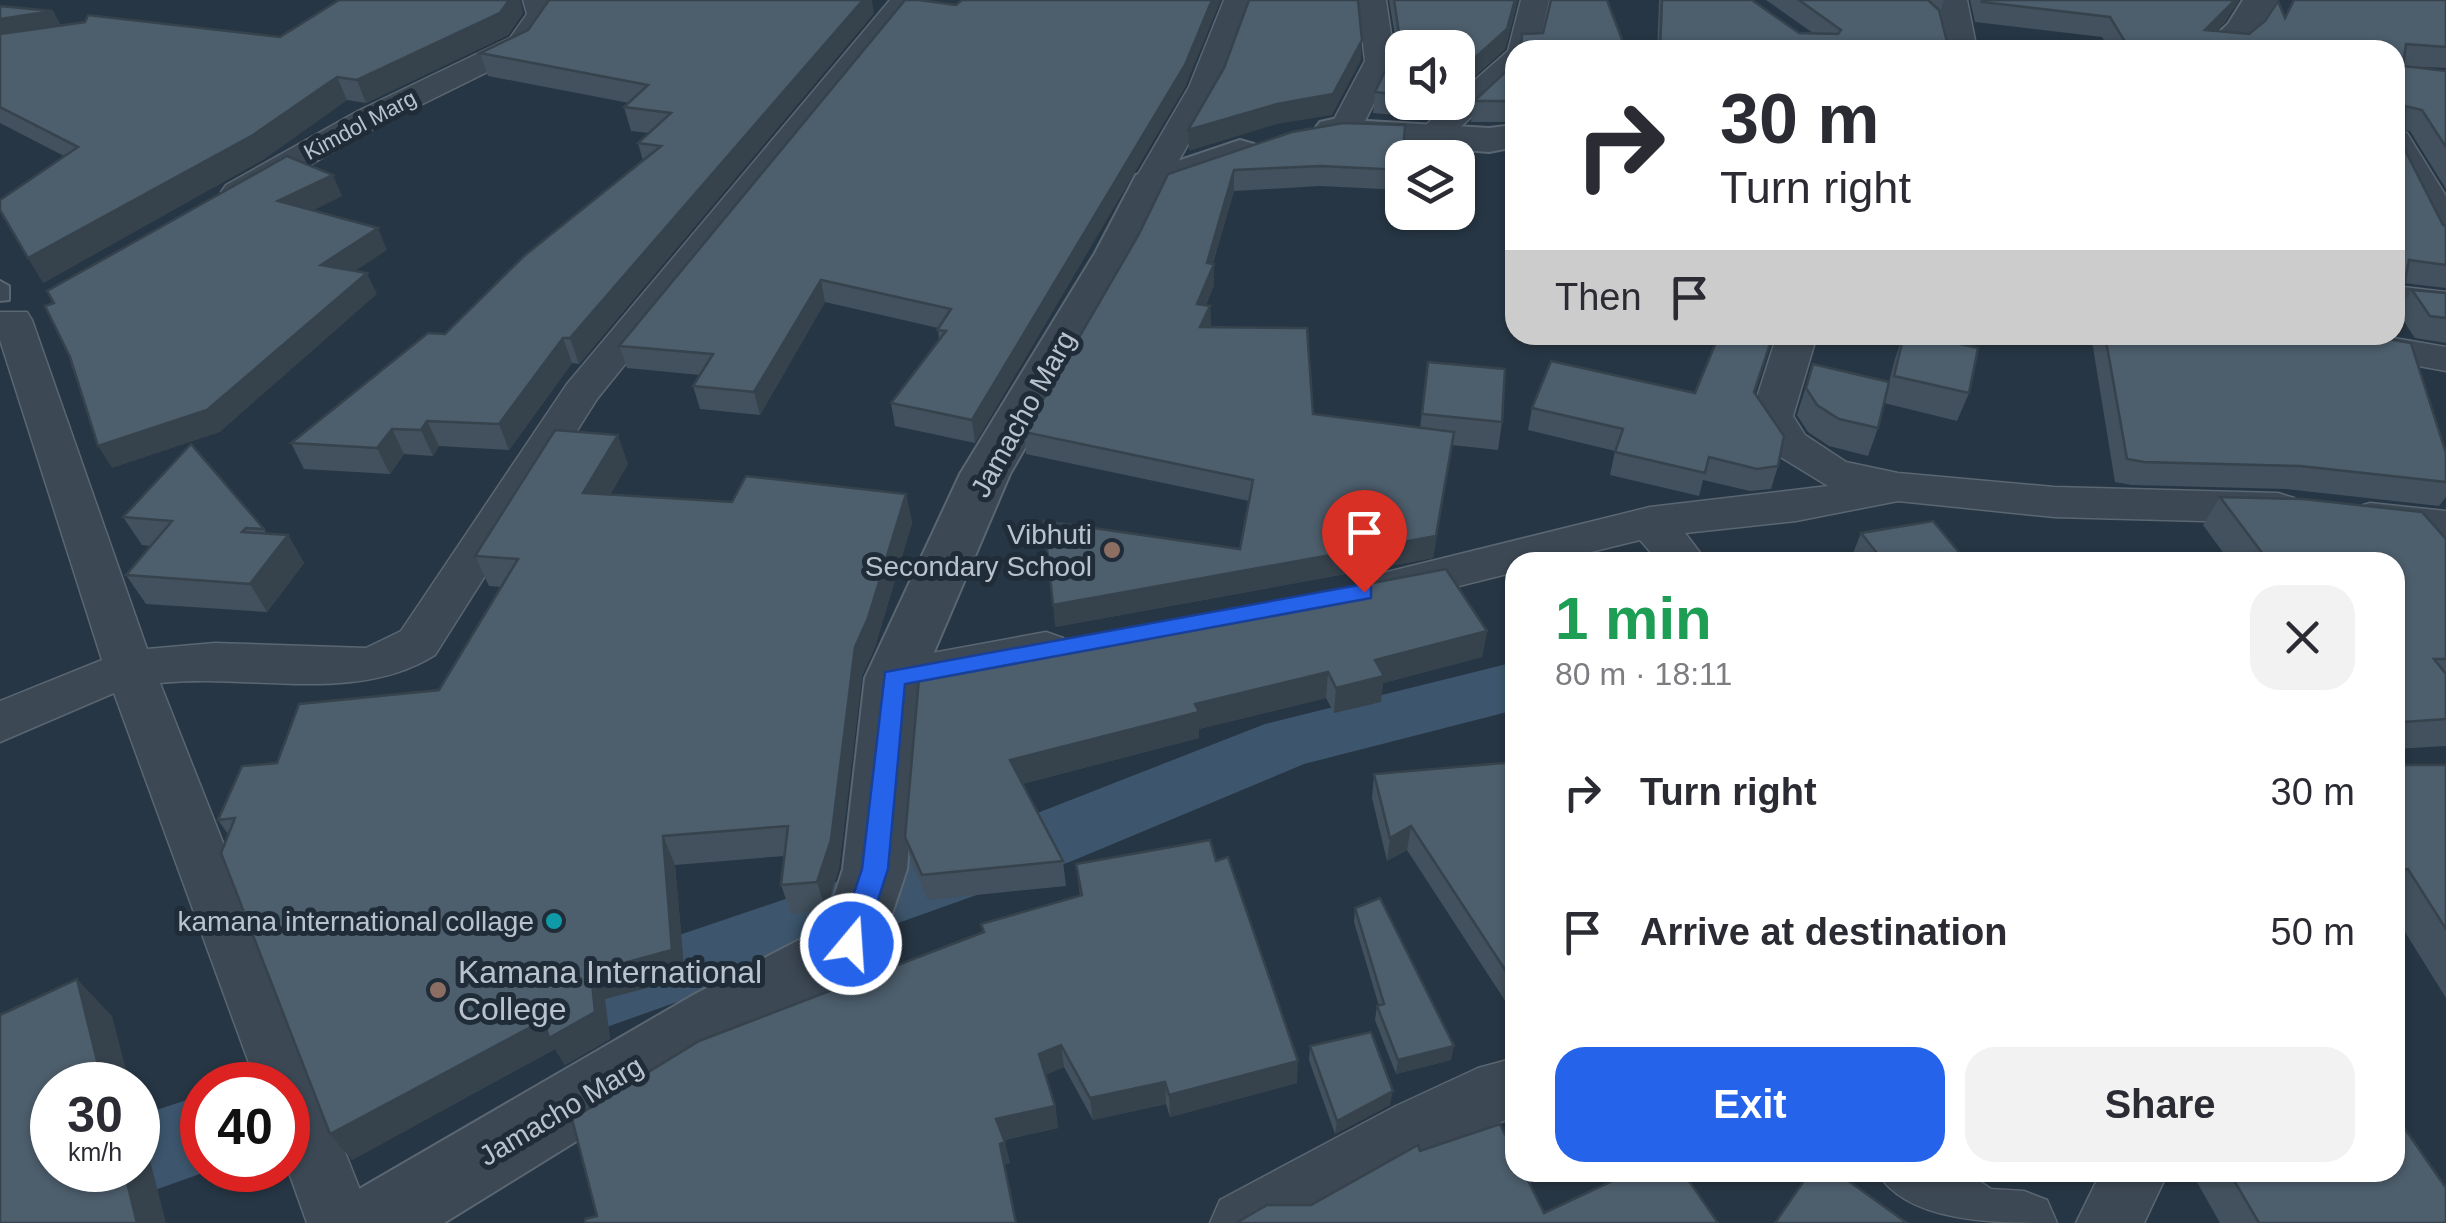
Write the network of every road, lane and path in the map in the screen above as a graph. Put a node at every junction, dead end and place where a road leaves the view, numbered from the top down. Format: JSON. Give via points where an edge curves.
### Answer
{"nodes":[{"id":1,"x":537,"y":0,"type":"edge"},
{"id":2,"x":905,"y":0,"type":"edge"},
{"id":3,"x":1238,"y":0,"type":"edge"},
{"id":4,"x":1372,"y":0,"type":"edge"},
{"id":5,"x":1535,"y":0,"type":"edge"},
{"id":6,"x":1953,"y":0,"type":"edge"},
{"id":7,"x":2260,"y":0,"type":"edge"},
{"id":8,"x":1525,"y":40,"type":"edge"},
{"id":9,"x":1960,"y":40,"type":"edge"},
{"id":10,"x":2230,"y":40,"type":"edge"},
{"id":11,"x":1505,"y":67,"type":"edge"},
{"id":12,"x":1346,"y":128,"type":"junction"},
{"id":13,"x":1430,"y":137,"type":"junction"},
{"id":14,"x":1505,"y":138,"type":"edge"},
{"id":15,"x":2405,"y":156,"type":"edge"},
{"id":16,"x":1150,"y":182,"type":"junction"},
{"id":17,"x":212,"y":206,"type":"edge"},
{"id":18,"x":2446,"y":237,"type":"edge"},
{"id":19,"x":2405,"y":298,"type":"edge"},
{"id":20,"x":2446,"y":303,"type":"edge"},
{"id":21,"x":12,"y":306,"type":"edge"},
{"id":22,"x":1794,"y":345,"type":"edge"},
{"id":23,"x":2362,"y":345,"type":"edge"},
{"id":24,"x":2446,"y":359,"type":"edge"},
{"id":25,"x":1898,"y":487,"type":"junction"},
{"id":26,"x":1650,"y":522,"type":"junction"},
{"id":27,"x":2446,"y":526,"type":"edge"},
{"id":28,"x":1526,"y":552,"type":"edge"},
{"id":29,"x":1676,"y":552,"type":"edge"},
{"id":30,"x":1505,"y":557,"type":"edge"},
{"id":31,"x":1344,"y":596,"type":"edge"},
{"id":32,"x":1089,"y":642,"type":"edge"},
{"id":33,"x":130,"y":670,"type":"junction"},
{"id":34,"x":894,"y":678,"type":"junction"},
{"id":35,"x":0,"y":722,"type":"edge"},
{"id":36,"x":1505,"y":1088,"type":"edge"},
{"id":37,"x":1924,"y":1182,"type":"edge"},
{"id":38,"x":2131,"y":1182,"type":"edge"},
{"id":39,"x":340,"y":1223,"type":"edge"},
{"id":40,"x":374,"y":1223,"type":"edge"},
{"id":41,"x":1244,"y":1223,"type":"edge"},
{"id":42,"x":2024,"y":1223,"type":"edge"},
{"id":43,"x":2109,"y":1223,"type":"edge"}],
"edges":[{"from":1,"to":17,"type":"street","name":"Kimdol Marg","via":[[542,14],[521,44],[369,118]]},
{"from":2,"to":33,"type":"street","via":[[581,393],[418,643],[366,666],[178,664]]},
{"from":3,"to":16,"type":"street","via":[[1204,88]]},
{"from":4,"to":12,"type":"street","via":[[1380,62]]},
{"from":5,"to":8,"type":"street"},
{"from":6,"to":9,"type":"street"},
{"from":7,"to":10,"type":"street"},
{"from":11,"to":13,"type":"street"},
{"from":12,"to":13,"type":"street"},
{"from":12,"to":16,"type":"street"},
{"from":13,"to":14,"type":"street"},
{"from":15,"to":18,"type":"street"},
{"from":16,"to":34,"type":"street","name":"Jamacho Marg","via":[[1116,253],[985,474]]},
{"from":19,"to":20,"type":"street"},
{"from":21,"to":33,"type":"street"},
{"from":22,"to":25,"type":"street","via":[[1772,416],[1789,444],[1833,472]]},
{"from":23,"to":24,"type":"street"},
{"from":25,"to":26,"type":"street"},
{"from":25,"to":27,"type":"street","via":[[2054,502],[2285,508]]},
{"from":26,"to":28,"type":"street"},
{"from":26,"to":29,"type":"street"},
{"from":30,"to":31,"type":"street"},
{"from":32,"to":34,"type":"street"},
{"from":33,"to":35,"type":"street"},
{"from":33,"to":39,"type":"street"},
{"from":34,"to":40,"type":"street","name":"Jamacho Marg","via":[[875,869],[851,944]]},
{"from":36,"to":41,"type":"street","via":[[1418,1126]]},
{"from":37,"to":42,"type":"street","via":[[1982,1221]]},
{"from":38,"to":43,"type":"street"}]}
